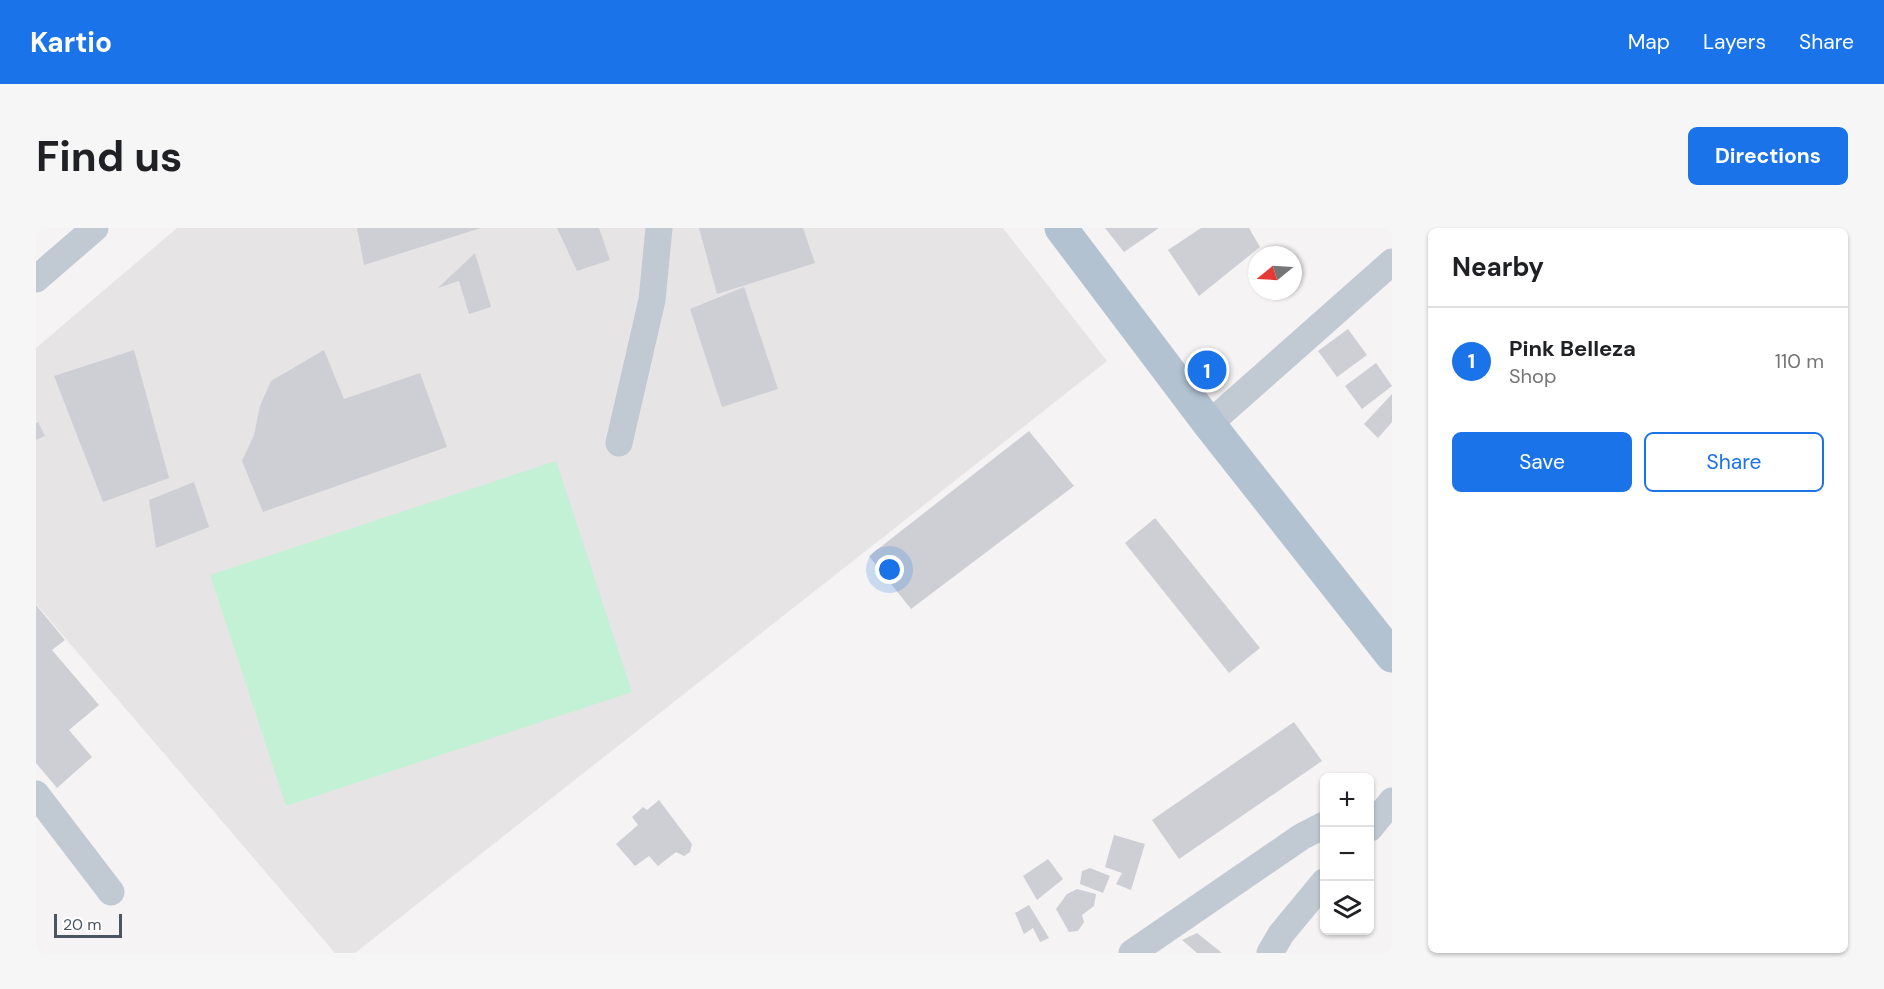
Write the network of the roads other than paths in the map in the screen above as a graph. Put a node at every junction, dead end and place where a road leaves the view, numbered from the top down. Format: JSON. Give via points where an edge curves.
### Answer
{"nodes":[{"id":1,"x":94,"y":228,"type":"edge"},
{"id":2,"x":659,"y":228,"type":"edge"},
{"id":3,"x":1061,"y":228,"type":"edge"},
{"id":4,"x":1392,"y":262,"type":"edge"},
{"id":5,"x":36,"y":279,"type":"edge"},
{"id":6,"x":1209,"y":424,"type":"junction"},
{"id":7,"x":620,"y":443,"type":"dead end"},
{"id":8,"x":1392,"y":656,"type":"edge"},
{"id":9,"x":36,"y":794,"type":"edge"},
{"id":10,"x":1392,"y":799,"type":"edge"},
{"id":11,"x":1374,"y":805,"type":"edge"},
{"id":12,"x":1320,"y":827,"type":"edge"},
{"id":13,"x":1371,"y":827,"type":"edge"},
{"id":14,"x":1320,"y":887,"type":"edge"},
{"id":15,"x":111,"y":892,"type":"dead end"},
{"id":16,"x":1132,"y":953,"type":"edge"},
{"id":17,"x":1270,"y":953,"type":"edge"}],
"edges":[{"from":1,"to":5,"type":"street"},
{"from":2,"to":7,"type":"street","via":[[652,300]]},
{"from":3,"to":6,"type":"main road"},
{"from":4,"to":6,"type":"street"},
{"from":6,"to":8,"type":"main road"},
{"from":9,"to":15,"type":"street"},
{"from":10,"to":11,"type":"street"},
{"from":10,"to":13,"type":"street"},
{"from":12,"to":16,"type":"street"},
{"from":14,"to":17,"type":"street"}]}
